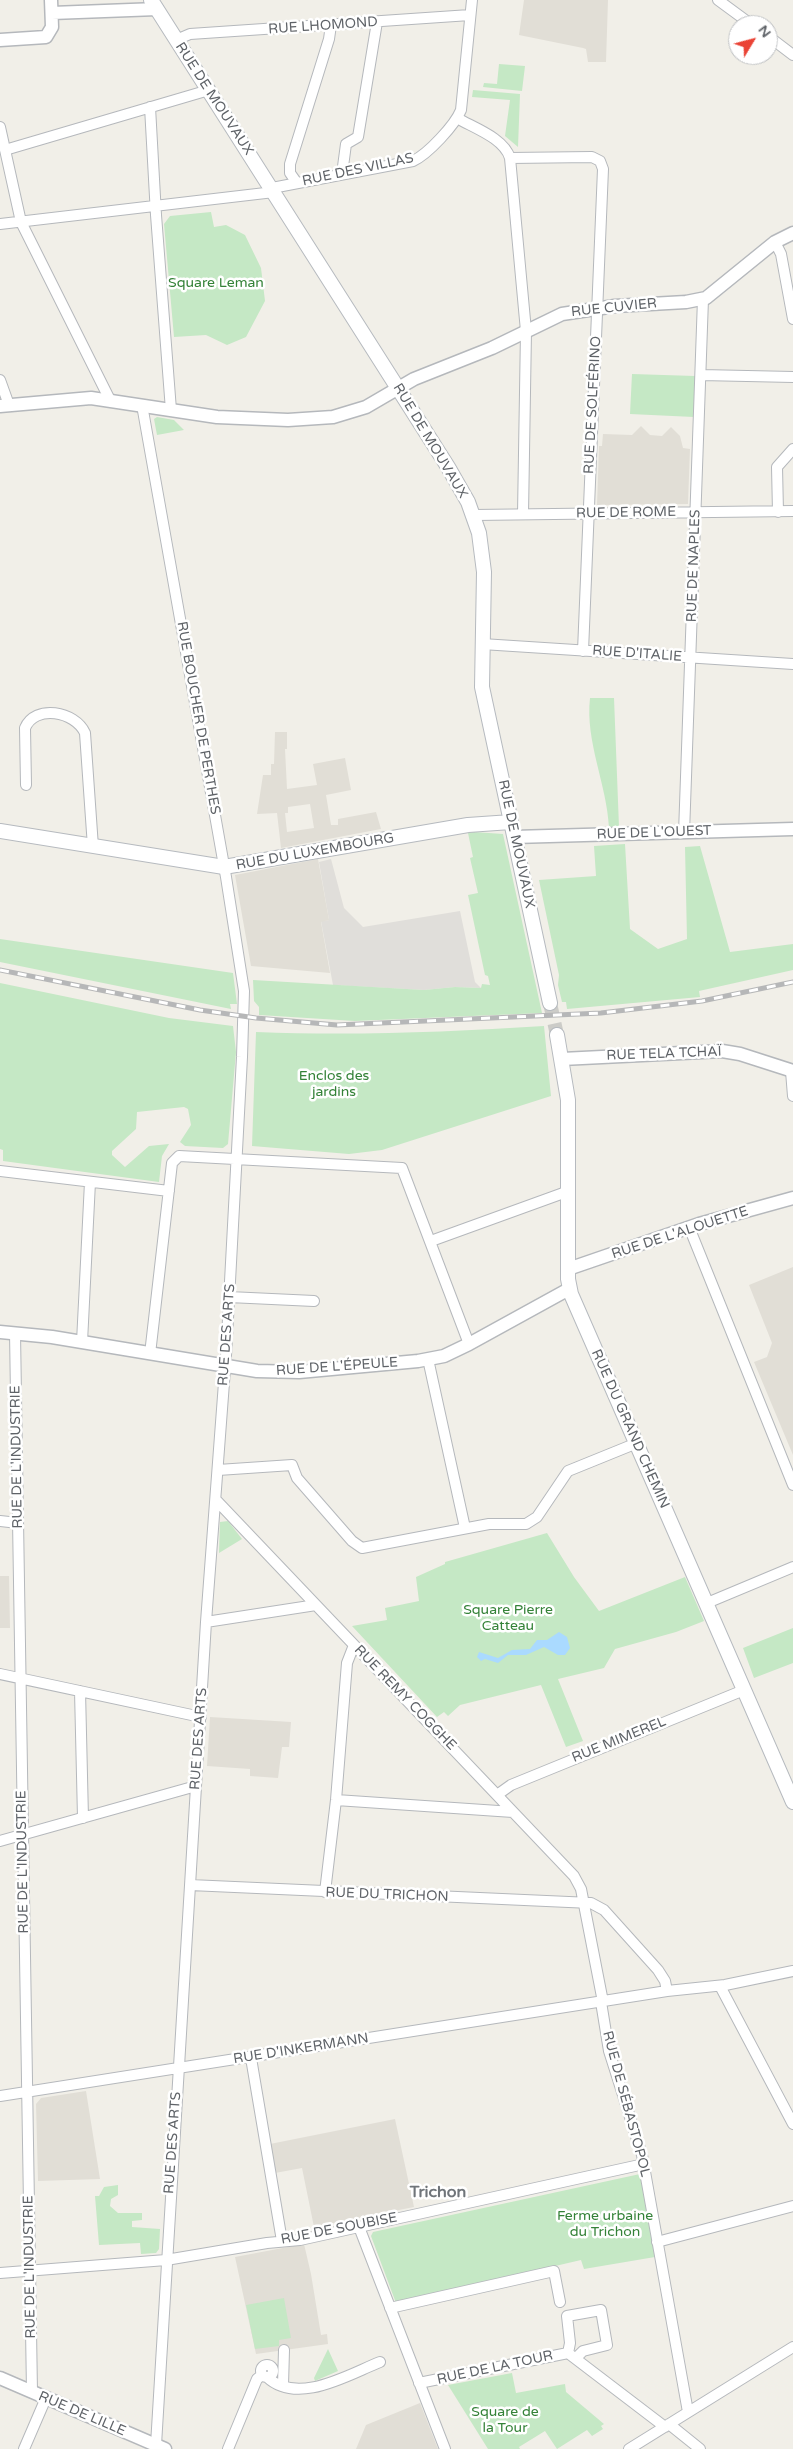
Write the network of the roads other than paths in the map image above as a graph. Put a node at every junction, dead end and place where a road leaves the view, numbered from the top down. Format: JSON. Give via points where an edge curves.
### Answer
{"nodes":[{"id":1,"x":51,"y":0,"type":"edge"},
{"id":2,"x":472,"y":0,"type":"edge"},
{"id":3,"x":718,"y":0,"type":"edge"},
{"id":4,"x":154,"y":4,"type":"edge"},
{"id":5,"x":52,"y":13,"type":"junction"},
{"id":6,"x":470,"y":15,"type":"junction"},
{"id":7,"x":738,"y":15,"type":"edge"},
{"id":8,"x":377,"y":22,"type":"junction"},
{"id":9,"x":331,"y":25,"type":"junction"},
{"id":10,"x":0,"y":40,"type":"edge"},
{"id":11,"x":176,"y":40,"type":"junction"},
{"id":12,"x":778,"y":44,"type":"edge"},
{"id":13,"x":793,"y":55,"type":"edge"},
{"id":14,"x":209,"y":90,"type":"junction"},
{"id":15,"x":150,"y":107,"type":"junction"},
{"id":16,"x":457,"y":118,"type":"junction"},
{"id":17,"x":0,"y":127,"type":"edge"},
{"id":18,"x":5,"y":150,"type":"junction"},
{"id":19,"x":510,"y":158,"type":"junction"},
{"id":20,"x":342,"y":174,"type":"junction"},
{"id":21,"x":297,"y":183,"type":"junction"},
{"id":22,"x":273,"y":190,"type":"junction"},
{"id":23,"x":156,"y":206,"type":"junction"},
{"id":24,"x":22,"y":222,"type":"junction"},
{"id":25,"x":0,"y":224,"type":"edge"},
{"id":26,"x":793,"y":233,"type":"edge"},
{"id":27,"x":775,"y":242,"type":"junction"},
{"id":28,"x":704,"y":299,"type":"junction"},
{"id":29,"x":597,"y":308,"type":"junction"},
{"id":30,"x":793,"y":319,"type":"edge"},
{"id":31,"x":526,"y":331,"type":"junction"},
{"id":32,"x":701,"y":374,"type":"junction"},
{"id":33,"x":793,"y":377,"type":"edge"},
{"id":34,"x":0,"y":380,"type":"edge"},
{"id":35,"x":399,"y":388,"type":"junction"},
{"id":36,"x":110,"y":400,"type":"junction"},
{"id":37,"x":142,"y":405,"type":"junction"},
{"id":38,"x":4,"y":406,"type":"edge"},
{"id":39,"x":165,"y":410,"type":"junction"},
{"id":40,"x":793,"y":449,"type":"edge"},
{"id":41,"x":696,"y":512,"type":"junction"},
{"id":42,"x":778,"y":512,"type":"junction"},
{"id":43,"x":793,"y":512,"type":"edge"},
{"id":44,"x":522,"y":514,"type":"junction"},
{"id":45,"x":474,"y":515,"type":"junction"},
{"id":46,"x":588,"y":517,"type":"junction"},
{"id":47,"x":482,"y":644,"type":"junction"},
{"id":48,"x":583,"y":650,"type":"junction"},
{"id":49,"x":691,"y":658,"type":"junction"},
{"id":50,"x":793,"y":664,"type":"edge"},
{"id":51,"x":26,"y":785,"type":"dead end"},
{"id":52,"x":511,"y":822,"type":"junction"},
{"id":53,"x":793,"y":829,"type":"edge"},
{"id":54,"x":0,"y":830,"type":"edge"},
{"id":55,"x":684,"y":833,"type":"junction"},
{"id":56,"x":514,"y":837,"type":"junction"},
{"id":57,"x":93,"y":847,"type":"junction"},
{"id":58,"x":224,"y":867,"type":"junction"},
{"id":59,"x":550,"y":1003,"type":"tunnel mouth"},
{"id":60,"x":243,"y":1032,"type":"joint"},
{"id":61,"x":557,"y":1035,"type":"tunnel mouth"},
{"id":62,"x":562,"y":1059,"type":"junction"},
{"id":63,"x":792,"y":1071,"type":"edge"},
{"id":64,"x":793,"y":1096,"type":"edge"},
{"id":65,"x":237,"y":1160,"type":"junction"},
{"id":66,"x":0,"y":1171,"type":"edge"},
{"id":67,"x":90,"y":1182,"type":"junction"},
{"id":68,"x":169,"y":1191,"type":"junction"},
{"id":69,"x":569,"y":1192,"type":"junction"},
{"id":70,"x":793,"y":1198,"type":"edge"},
{"id":71,"x":689,"y":1227,"type":"junction"},
{"id":72,"x":431,"y":1241,"type":"junction"},
{"id":73,"x":568,"y":1269,"type":"junction"},
{"id":74,"x":569,"y":1289,"type":"junction"},
{"id":75,"x":229,"y":1297,"type":"junction"},
{"id":76,"x":314,"y":1301,"type":"dead end"},
{"id":77,"x":0,"y":1332,"type":"edge"},
{"id":78,"x":14,"y":1333,"type":"junction"},
{"id":79,"x":82,"y":1342,"type":"junction"},
{"id":80,"x":469,"y":1344,"type":"junction"},
{"id":81,"x":150,"y":1354,"type":"junction"},
{"id":82,"x":428,"y":1359,"type":"junction"},
{"id":83,"x":225,"y":1365,"type":"junction"},
{"id":84,"x":637,"y":1443,"type":"junction"},
{"id":85,"x":218,"y":1470,"type":"junction"},
{"id":86,"x":793,"y":1485,"type":"edge"},
{"id":87,"x":216,"y":1500,"type":"junction"},
{"id":88,"x":0,"y":1521,"type":"edge"},
{"id":89,"x":18,"y":1523,"type":"junction"},
{"id":90,"x":465,"y":1528,"type":"junction"},
{"id":91,"x":793,"y":1567,"type":"edge"},
{"id":92,"x":707,"y":1603,"type":"junction"},
{"id":93,"x":316,"y":1606,"type":"junction"},
{"id":94,"x":206,"y":1622,"type":"junction"},
{"id":95,"x":354,"y":1645,"type":"junction"},
{"id":96,"x":0,"y":1674,"type":"edge"},
{"id":97,"x":21,"y":1678,"type":"junction"},
{"id":98,"x":744,"y":1690,"type":"junction"},
{"id":99,"x":80,"y":1691,"type":"junction"},
{"id":100,"x":201,"y":1717,"type":"junction"},
{"id":101,"x":196,"y":1786,"type":"junction"},
{"id":102,"x":497,"y":1795,"type":"junction"},
{"id":103,"x":336,"y":1800,"type":"junction"},
{"id":104,"x":793,"y":1802,"type":"edge"},
{"id":105,"x":514,"y":1812,"type":"junction"},
{"id":106,"x":83,"y":1818,"type":"junction"},
{"id":107,"x":23,"y":1835,"type":"junction"},
{"id":108,"x":0,"y":1841,"type":"edge"},
{"id":109,"x":190,"y":1885,"type":"junction"},
{"id":110,"x":325,"y":1892,"type":"junction"},
{"id":111,"x":584,"y":1902,"type":"junction"},
{"id":112,"x":793,"y":1970,"type":"edge"},
{"id":113,"x":720,"y":1986,"type":"junction"},
{"id":114,"x":667,"y":1991,"type":"junction"},
{"id":115,"x":602,"y":2002,"type":"junction"},
{"id":116,"x":250,"y":2058,"type":"junction"},
{"id":117,"x":178,"y":2067,"type":"junction"},
{"id":118,"x":27,"y":2091,"type":"junction"},
{"id":119,"x":0,"y":2096,"type":"edge"},
{"id":120,"x":793,"y":2124,"type":"edge"},
{"id":121,"x":644,"y":2164,"type":"junction"},
{"id":122,"x":793,"y":2206,"type":"edge"},
{"id":123,"x":359,"y":2227,"type":"junction"},
{"id":124,"x":282,"y":2241,"type":"junction"},
{"id":125,"x":657,"y":2242,"type":"junction"},
{"id":126,"x":166,"y":2260,"type":"junction"},
{"id":127,"x":30,"y":2271,"type":"junction"},
{"id":128,"x":0,"y":2272,"type":"edge"},
{"id":129,"x":560,"y":2302,"type":"dead end"},
{"id":130,"x":390,"y":2308,"type":"junction"},
{"id":131,"x":793,"y":2347,"type":"edge"},
{"id":132,"x":284,"y":2350,"type":"dead end"},
{"id":133,"x":572,"y":2355,"type":"junction"},
{"id":134,"x":380,"y":2362,"type":"dead end"},
{"id":135,"x":0,"y":2378,"type":"edge"},
{"id":136,"x":420,"y":2383,"type":"junction"},
{"id":137,"x":283,"y":2385,"type":"junction"},
{"id":138,"x":32,"y":2392,"type":"junction"},
{"id":139,"x":46,"y":2398,"type":"junction"},
{"id":140,"x":688,"y":2412,"type":"junction"},
{"id":141,"x":667,"y":2425,"type":"junction"},
{"id":142,"x":160,"y":2447,"type":"edge"},
{"id":143,"x":24,"y":2449,"type":"edge"},
{"id":144,"x":228,"y":2449,"type":"edge"},
{"id":145,"x":445,"y":2449,"type":"edge"},
{"id":146,"x":629,"y":2449,"type":"edge"},
{"id":147,"x":700,"y":2449,"type":"edge"}],
"edges":[{"from":1,"to":5,"type":"street"},
{"from":2,"to":6,"type":"street"},
{"from":3,"to":7,"type":"street"},
{"from":4,"to":5,"type":"street"},
{"from":4,"to":11,"type":"main road","name":"RUE DE MOUVAUX"},
{"from":5,"to":10,"type":"street","via":[[51,31],[46,37]]},
{"from":6,"to":8,"type":"street","name":"RUE LHOMOND"},
{"from":6,"to":16,"type":"street","via":[[462,105]]},
{"from":8,"to":9,"type":"street","name":"RUE LHOMOND"},
{"from":8,"to":20,"type":"street","via":[[358,137],[346,144]]},
{"from":9,"to":11,"type":"street","name":"RUE LHOMOND","via":[[190,34]]},
{"from":9,"to":21,"type":"street","via":[[330,39],[290,164],[290,173]]},
{"from":11,"to":14,"type":"main road","name":"RUE DE MOUVAUX"},
{"from":12,"to":13,"type":"street"},
{"from":14,"to":15,"type":"street"},
{"from":14,"to":22,"type":"main road","name":"RUE DE MOUVAUX"},
{"from":15,"to":18,"type":"street"},
{"from":15,"to":23,"type":"street"},
{"from":16,"to":19,"type":"street","via":[[499,142]]},
{"from":16,"to":20,"type":"street","name":"RUE DES VILLAS","via":[[417,159]]},
{"from":17,"to":18,"type":"street"},
{"from":18,"to":24,"type":"street"},
{"from":19,"to":29,"type":"street","name":"RUE DE SOLFÉRINO","via":[[586,157],[600,161],[603,173]]},
{"from":19,"to":31,"type":"street"},
{"from":20,"to":21,"type":"street","name":"RUE DES VILLAS"},
{"from":21,"to":22,"type":"street","name":"RUE DES VILLAS"},
{"from":22,"to":23,"type":"street","name":"RUE DES VILLAS"},
{"from":22,"to":35,"type":"main road","name":"RUE DE MOUVAUX"},
{"from":23,"to":24,"type":"street","name":"RUE DES VILLAS"},
{"from":23,"to":39,"type":"street"},
{"from":24,"to":25,"type":"street","name":"RUE DES VILLAS"},
{"from":24,"to":36,"type":"street"},
{"from":26,"to":27,"type":"street"},
{"from":27,"to":28,"type":"street"},
{"from":27,"to":30,"type":"street","via":[[782,254]]},
{"from":28,"to":29,"type":"street","name":"RUE CUVIER"},
{"from":28,"to":32,"type":"street","name":"RUE DE NAPLES"},
{"from":29,"to":31,"type":"street","name":"RUE CUVIER","via":[[562,314]]},
{"from":29,"to":46,"type":"street","name":"RUE DE SOLFÉRINO"},
{"from":31,"to":35,"type":"street","name":"RUE CUVIER"},
{"from":31,"to":44,"type":"street"},
{"from":32,"to":33,"type":"street"},
{"from":32,"to":41,"type":"street","name":"RUE DE NAPLES"},
{"from":34,"to":38,"type":"street"},
{"from":35,"to":39,"type":"street","name":"RUE CUVIER","via":[[359,410],[319,419],[217,417]]},
{"from":35,"to":45,"type":"main road","name":"RUE DE MOUVAUX","via":[[456,478]]},
{"from":36,"to":37,"type":"street","name":"RUE CUVIER"},
{"from":36,"to":38,"type":"street","name":"RUE CUVIER","via":[[83,398]]},
{"from":37,"to":39,"type":"street","name":"RUE CUVIER"},
{"from":37,"to":58,"type":"street","name":"RUE BOUCHER DE PERTHES"},
{"from":40,"to":42,"type":"street","via":[[777,467]]},
{"from":41,"to":42,"type":"street","name":"RUE DE ROME"},
{"from":41,"to":46,"type":"street","name":"RUE DE ROME"},
{"from":41,"to":49,"type":"street","name":"RUE DE NAPLES"},
{"from":42,"to":43,"type":"street","name":"RUE DE ROME"},
{"from":44,"to":45,"type":"street","name":"RUE DE ROME"},
{"from":44,"to":46,"type":"street","name":"RUE DE ROME"},
{"from":45,"to":47,"type":"main road","name":"RUE DE MOUVAUX","via":[[484,565]]},
{"from":46,"to":48,"type":"street","name":"RUE DE SOLFÉRINO"},
{"from":47,"to":48,"type":"street","name":"RUE D'ITALIE"},
{"from":47,"to":52,"type":"main road","name":"RUE DE MOUVAUX","via":[[483,694]]},
{"from":48,"to":49,"type":"street","name":"RUE D'ITALIE"},
{"from":49,"to":50,"type":"street","name":"RUE D'ITALIE"},
{"from":49,"to":55,"type":"street","name":"RUE DE NAPLES"},
{"from":51,"to":57,"type":"street","via":[[27,723],[36,716],[49,714],[63,714],[79,722],[85,733]]},
{"from":52,"to":56,"type":"main road","name":"RUE DE MOUVAUX"},
{"from":52,"to":58,"type":"main road","name":"RUE DU LUXEMBOURG","via":[[468,825]]},
{"from":53,"to":55,"type":"street","name":"RUE DE L'OUEST"},
{"from":54,"to":57,"type":"main road","name":"RUE DU LUXEMBOURG"},
{"from":55,"to":56,"type":"street","name":"RUE DE L'OUEST"},
{"from":56,"to":59,"type":"main road","name":"RUE DE MOUVAUX"},
{"from":57,"to":58,"type":"main road","name":"RUE DU LUXEMBOURG"},
{"from":58,"to":60,"type":"street","name":"RUE BOUCHER DE PERTHES","via":[[243,978]]},
{"from":60,"to":65,"type":"street","name":"RUE DES ARTS"},
{"from":61,"to":62,"type":"main road","name":"RUE DU GRAND CHEMIN"},
{"from":62,"to":63,"type":"street","name":"RUE TELA TCHAÏ","via":[[722,1051]]},
{"from":62,"to":69,"type":"main road","name":"RUE DU GRAND CHEMIN","via":[[568,1100]]},
{"from":63,"to":64,"type":"street"},
{"from":65,"to":68,"type":"street","via":[[178,1156],[172,1162]]},
{"from":65,"to":72,"type":"street","via":[[402,1168]]},
{"from":65,"to":75,"type":"street","name":"RUE DES ARTS"},
{"from":66,"to":67,"type":"street"},
{"from":67,"to":68,"type":"street"},
{"from":67,"to":79,"type":"street"},
{"from":68,"to":81,"type":"street"},
{"from":69,"to":72,"type":"street"},
{"from":69,"to":73,"type":"main road","name":"RUE DU GRAND CHEMIN"},
{"from":70,"to":71,"type":"street","name":"RUE DE L'ALOUETTE"},
{"from":71,"to":73,"type":"street","name":"RUE DE L'ALOUETTE"},
{"from":71,"to":86,"type":"street"},
{"from":72,"to":80,"type":"street"},
{"from":73,"to":74,"type":"main road","name":"RUE DU GRAND CHEMIN"},
{"from":74,"to":80,"type":"street","name":"RUE DE L'ÉPEULE"},
{"from":74,"to":84,"type":"main road","name":"RUE DU GRAND CHEMIN"},
{"from":75,"to":76,"type":"street"},
{"from":75,"to":83,"type":"street","name":"RUE DES ARTS"},
{"from":77,"to":78,"type":"street","name":"RUE DE L'ÉPEULE"},
{"from":78,"to":79,"type":"street","name":"RUE DE L'ÉPEULE"},
{"from":78,"to":89,"type":"street","name":"RUE DE L'INDUSTRIE"},
{"from":79,"to":81,"type":"street","name":"RUE DE L'ÉPEULE"},
{"from":80,"to":82,"type":"street","name":"RUE DE L'ÉPEULE","via":[[444,1356]]},
{"from":81,"to":83,"type":"street","name":"RUE DE L'ÉPEULE"},
{"from":82,"to":83,"type":"street","name":"RUE DE L'ÉPEULE","via":[[285,1372]]},
{"from":82,"to":90,"type":"street"},
{"from":83,"to":85,"type":"street","name":"RUE DES ARTS"},
{"from":84,"to":90,"type":"street","via":[[565,1473],[537,1516],[526,1524]]},
{"from":84,"to":92,"type":"main road","name":"RUE DU GRAND CHEMIN"},
{"from":85,"to":87,"type":"street","name":"RUE DES ARTS"},
{"from":85,"to":90,"type":"street","via":[[292,1465],[297,1478],[352,1541],[362,1548]]},
{"from":87,"to":93,"type":"street","name":"RUE REMY COGGHE"},
{"from":87,"to":94,"type":"street","name":"RUE DES ARTS"},
{"from":88,"to":89,"type":"street"},
{"from":89,"to":97,"type":"street","name":"RUE DE L'INDUSTRIE"},
{"from":91,"to":92,"type":"street"},
{"from":92,"to":98,"type":"main road","name":"RUE DU GRAND CHEMIN"},
{"from":93,"to":94,"type":"street"},
{"from":93,"to":95,"type":"street","name":"RUE REMY COGGHE"},
{"from":94,"to":100,"type":"street","name":"RUE DES ARTS"},
{"from":95,"to":102,"type":"street","name":"RUE REMY COGGHE"},
{"from":95,"to":103,"type":"street","via":[[347,1663]]},
{"from":96,"to":97,"type":"street"},
{"from":97,"to":99,"type":"street"},
{"from":97,"to":107,"type":"street","name":"RUE DE L'INDUSTRIE"},
{"from":98,"to":102,"type":"street","name":"RUE MIMEREL","via":[[511,1785]]},
{"from":98,"to":104,"type":"main road","name":"RUE DU GRAND CHEMIN"},
{"from":99,"to":100,"type":"street"},
{"from":99,"to":106,"type":"street"},
{"from":100,"to":101,"type":"street","name":"RUE DES ARTS"},
{"from":101,"to":106,"type":"street"},
{"from":101,"to":109,"type":"street","name":"RUE DES ARTS"},
{"from":102,"to":105,"type":"street","name":"RUE REMY COGGHE"},
{"from":103,"to":105,"type":"street"},
{"from":103,"to":110,"type":"street"},
{"from":105,"to":111,"type":"street","name":"RUE REMY COGGHE","via":[[574,1876]]},
{"from":106,"to":107,"type":"street"},
{"from":107,"to":108,"type":"street"},
{"from":107,"to":118,"type":"street","name":"RUE DE L'INDUSTRIE"},
{"from":109,"to":110,"type":"street","name":"RUE DU TRICHON"},
{"from":109,"to":117,"type":"street","name":"RUE DES ARTS"},
{"from":110,"to":111,"type":"street","name":"RUE DU TRICHON"},
{"from":111,"to":114,"type":"street","via":[[607,1914],[660,1972]]},
{"from":111,"to":115,"type":"street","name":"RUE DE SÉBASTOPOL"},
{"from":112,"to":113,"type":"street","name":"RUE D'INKERMANN"},
{"from":113,"to":114,"type":"street","name":"RUE D'INKERMANN"},
{"from":113,"to":120,"type":"street"},
{"from":114,"to":115,"type":"street","name":"RUE D'INKERMANN"},
{"from":115,"to":116,"type":"street","name":"RUE D'INKERMANN"},
{"from":115,"to":121,"type":"street","name":"RUE DE SÉBASTOPOL","via":[[609,2051]]},
{"from":116,"to":117,"type":"street","name":"RUE D'INKERMANN"},
{"from":116,"to":124,"type":"street"},
{"from":117,"to":118,"type":"street","name":"RUE D'INKERMANN"},
{"from":117,"to":126,"type":"street","name":"RUE DES ARTS"},
{"from":118,"to":119,"type":"street","name":"RUE D'INKERMANN"},
{"from":118,"to":127,"type":"street","name":"RUE DE L'INDUSTRIE"},
{"from":121,"to":123,"type":"street","name":"RUE DE SOUBISE"},
{"from":121,"to":125,"type":"street","name":"RUE DE SÉBASTOPOL"},
{"from":122,"to":125,"type":"street"},
{"from":123,"to":124,"type":"street","name":"RUE DE SOUBISE"},
{"from":123,"to":130,"type":"street"},
{"from":124,"to":126,"type":"street","name":"RUE DE SOUBISE"},
{"from":125,"to":140,"type":"street","name":"RUE DE SÉBASTOPOL"},
{"from":126,"to":127,"type":"street","name":"RUE DE SOUBISE"},
{"from":126,"to":142,"type":"street","name":"RUE DES ARTS"},
{"from":127,"to":128,"type":"street","name":"RUE DE SOUBISE"},
{"from":127,"to":138,"type":"street","name":"RUE DE L'INDUSTRIE"},
{"from":129,"to":130,"type":"street","via":[[554,2271]]},
{"from":130,"to":136,"type":"street"},
{"from":131,"to":140,"type":"street"},
{"from":132,"to":137,"type":"street"},
{"from":133,"to":133,"type":"street","name":"RUE DE LA TOUR","via":[[607,2345],[601,2310],[566,2316]]},
{"from":133,"to":136,"type":"street","name":"RUE DE LA TOUR"},
{"from":133,"to":141,"type":"street"},
{"from":134,"to":137,"type":"street","via":[[312,2389]]},
{"from":135,"to":138,"type":"street","name":"RUE DE LILLE"},
{"from":136,"to":145,"type":"street"},
{"from":137,"to":144,"type":"street","via":[[265,2376],[258,2379]]},
{"from":138,"to":139,"type":"street","name":"RUE DE LILLE"},
{"from":139,"to":142,"type":"street","name":"RUE DE LILLE"},
{"from":139,"to":143,"type":"street"},
{"from":140,"to":141,"type":"street"},
{"from":141,"to":146,"type":"street"},
{"from":141,"to":147,"type":"street"}]}
